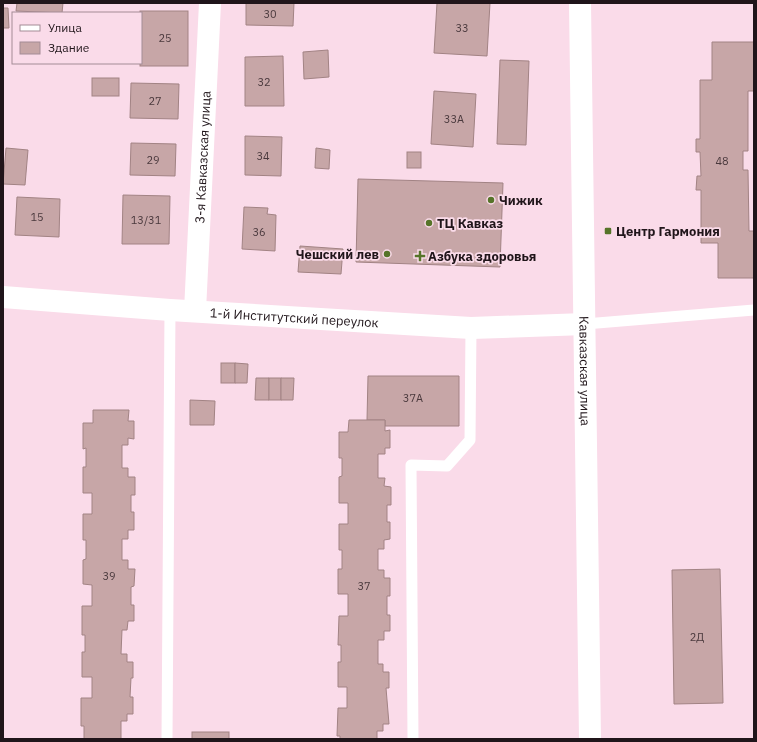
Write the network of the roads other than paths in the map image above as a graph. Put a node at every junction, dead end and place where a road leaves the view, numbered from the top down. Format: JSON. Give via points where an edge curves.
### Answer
{"nodes":[{"id":1,"x":210,"y":3,"type":"edge"},
{"id":2,"x":580,"y":3,"type":"edge"},
{"id":3,"x":3,"y":297,"type":"edge"},
{"id":4,"x":170,"y":310,"type":"junction"},
{"id":5,"x":754,"y":310,"type":"edge"},
{"id":6,"x":195,"y":311,"type":"junction"},
{"id":7,"x":585,"y":324,"type":"junction"},
{"id":8,"x":471,"y":328,"type":"junction"},
{"id":9,"x":167,"y":739,"type":"edge"},
{"id":10,"x":413,"y":739,"type":"edge"},
{"id":11,"x":590,"y":739,"type":"edge"}],
"edges":[{"from":1,"to":6,"type":"street","name":"3-я Кавказская улица"},
{"from":2,"to":7,"type":"street","name":"Кавказская улица"},
{"from":3,"to":4,"type":"street","name":"1-й Институтский переулок"},
{"from":4,"to":6,"type":"street","name":"1-й Институтский переулок"},
{"from":4,"to":9,"type":"lane"},
{"from":5,"to":7,"type":"lane"},
{"from":6,"to":8,"type":"street","name":"1-й Институтский переулок"},
{"from":7,"to":8,"type":"street","name":"1-й Институтский переулок"},
{"from":7,"to":11,"type":"street","name":"Кавказская улица"},
{"from":8,"to":10,"type":"lane","via":[[470,440],[447,466],[411,465]]}]}
